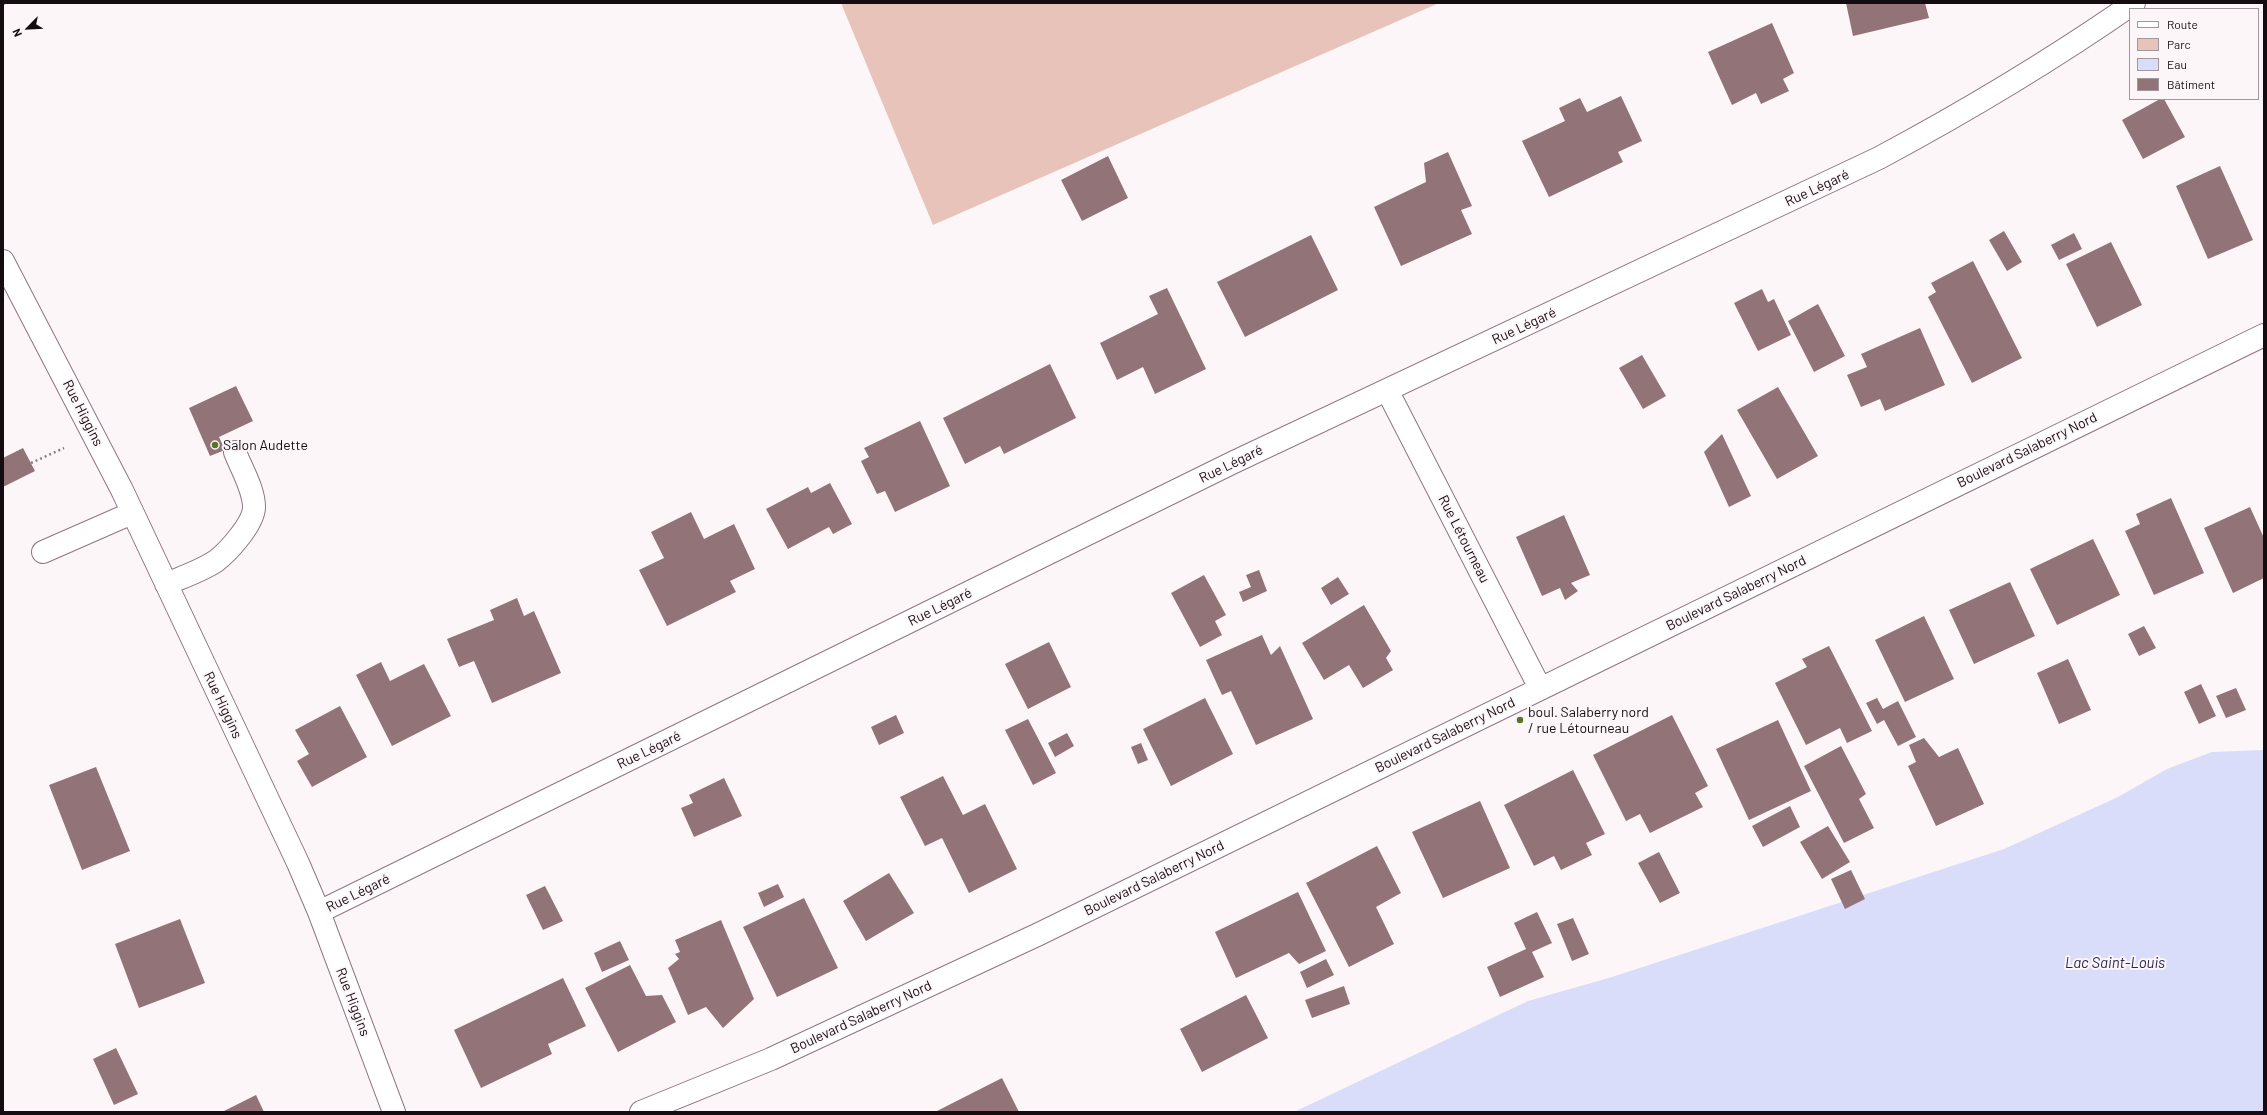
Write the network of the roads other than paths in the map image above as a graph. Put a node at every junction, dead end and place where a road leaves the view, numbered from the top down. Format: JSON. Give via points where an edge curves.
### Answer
{"nodes":[{"id":1,"x":2134,"y":3,"type":"edge"},
{"id":2,"x":3,"y":261,"type":"edge"},
{"id":3,"x":2264,"y":335,"type":"edge"},
{"id":4,"x":1387,"y":390,"type":"junction"},
{"id":5,"x":235,"y":452,"type":"dead end"},
{"id":6,"x":132,"y":513,"type":"junction"},
{"id":7,"x":43,"y":552,"type":"dead end"},
{"id":8,"x":166,"y":584,"type":"junction"},
{"id":9,"x":1540,"y":688,"type":"junction"},
{"id":10,"x":319,"y":912,"type":"junction"},
{"id":11,"x":394,"y":1112,"type":"edge"},
{"id":12,"x":641,"y":1112,"type":"edge"}],
"edges":[{"from":1,"to":4,"type":"street","name":"Rue Légaré","via":[[2052,59],[1981,103],[1880,158]]},
{"from":2,"to":6,"type":"street","name":"Rue Higgins","via":[[90,426]]},
{"from":3,"to":9,"type":"street","name":"Boulevard Salaberry Nord"},
{"from":4,"to":9,"type":"street","name":"Rue Létourneau"},
{"from":4,"to":10,"type":"street","name":"Rue Légaré","via":[[1234,462]]},
{"from":5,"to":8,"type":"street","via":[[251,493],[254,506],[252,519],[217,560]]},
{"from":6,"to":7,"type":"street"},
{"from":6,"to":8,"type":"street","name":"Rue Higgins"},
{"from":8,"to":10,"type":"street","name":"Rue Higgins"},
{"from":9,"to":12,"type":"street","name":"Boulevard Salaberry Nord","via":[[1032,938],[771,1059]]},
{"from":10,"to":11,"type":"street","name":"Rue Higgins"}]}
